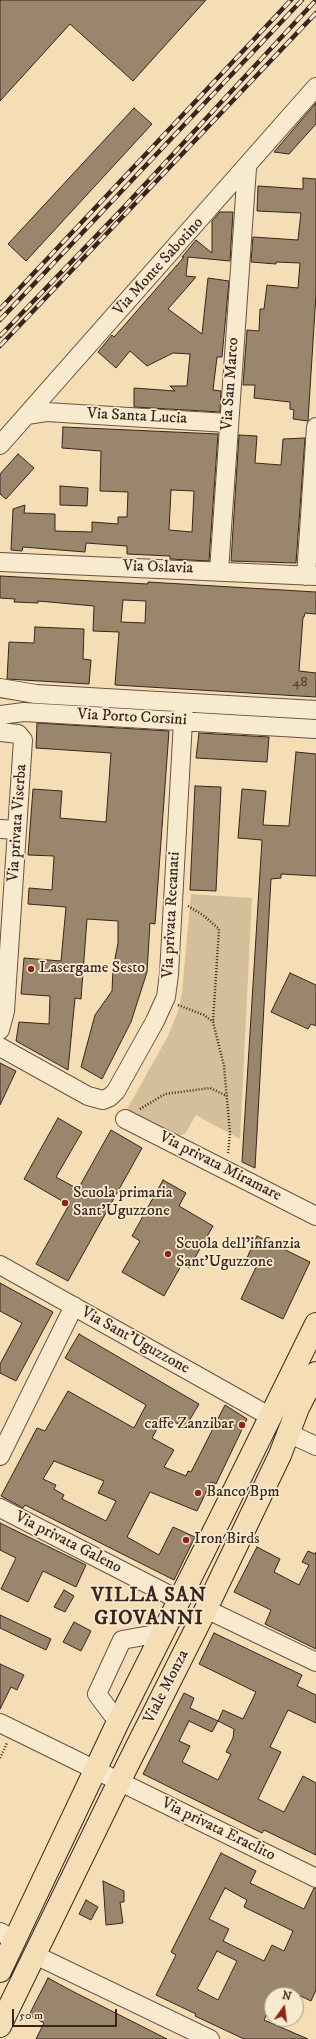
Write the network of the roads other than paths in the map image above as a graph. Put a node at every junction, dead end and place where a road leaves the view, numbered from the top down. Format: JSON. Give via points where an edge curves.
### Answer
{"nodes":[{"id":1,"x":316,"y":87,"type":"edge"},
{"id":2,"x":247,"y":168,"type":"junction"},
{"id":3,"x":228,"y":189,"type":"junction"},
{"id":4,"x":246,"y":197,"type":"junction"},
{"id":5,"x":44,"y":405,"type":"junction"},
{"id":6,"x":228,"y":422,"type":"junction"},
{"id":7,"x":316,"y":427,"type":"edge"},
{"id":8,"x":0,"y":446,"type":"edge"},
{"id":9,"x":0,"y":562,"type":"edge"},
{"id":10,"x":219,"y":571,"type":"junction"},
{"id":11,"x":311,"y":576,"type":"edge"},
{"id":12,"x":0,"y":688,"type":"edge"},
{"id":13,"x":36,"y":694,"type":"junction"},
{"id":14,"x":0,"y":698,"type":"edge"},
{"id":15,"x":184,"y":703,"type":"junction"},
{"id":16,"x":316,"y":710,"type":"edge"},
{"id":17,"x":0,"y":715,"type":"edge"},
{"id":18,"x":183,"y":721,"type":"junction"},
{"id":19,"x":316,"y":728,"type":"edge"},
{"id":20,"x":0,"y":732,"type":"edge"},
{"id":21,"x":9,"y":829,"type":"edge"},
{"id":22,"x":0,"y":1030,"type":"edge"},
{"id":23,"x":0,"y":1047,"type":"edge"},
{"id":24,"x":130,"y":1116,"type":"road end"},
{"id":25,"x":316,"y":1216,"type":"edge"},
{"id":26,"x":0,"y":1265,"type":"edge"},
{"id":27,"x":74,"y":1306,"type":"junction"},
{"id":28,"x":316,"y":1324,"type":"edge"},
{"id":29,"x":316,"y":1373,"type":"edge"},
{"id":30,"x":271,"y":1417,"type":"junction"},
{"id":31,"x":288,"y":1432,"type":"junction"},
{"id":32,"x":316,"y":1446,"type":"edge"},
{"id":33,"x":0,"y":1456,"type":"edge"},
{"id":34,"x":0,"y":1508,"type":"edge"},
{"id":35,"x":221,"y":1517,"type":"junction"},
{"id":36,"x":245,"y":1527,"type":"junction"},
{"id":37,"x":179,"y":1600,"type":"junction"},
{"id":38,"x":206,"y":1609,"type":"junction"},
{"id":39,"x":161,"y":1634,"type":"junction"},
{"id":40,"x":316,"y":1662,"type":"edge"},
{"id":41,"x":118,"y":1722,"type":"junction"},
{"id":42,"x":0,"y":1723,"type":"edge"},
{"id":43,"x":95,"y":1770,"type":"junction"},
{"id":44,"x":119,"y":1781,"type":"junction"},
{"id":45,"x":316,"y":1878,"type":"edge"},
{"id":46,"x":8,"y":1936,"type":"edge"},
{"id":47,"x":35,"y":1955,"type":"junction"},
{"id":48,"x":0,"y":1971,"type":"edge"},
{"id":49,"x":0,"y":2026,"type":"edge"},
{"id":50,"x":210,"y":2039,"type":"edge"}],
"edges":[{"from":1,"to":2,"type":"street","name":"Via Monte Sabotino"},
{"from":2,"to":3,"type":"street","name":"Via Monte Sabotino"},
{"from":2,"to":4,"type":"street","name":"Via San Marco"},
{"from":3,"to":4,"type":"street","via":[[239,188]]},
{"from":3,"to":5,"type":"street","name":"Via Monte Sabotino"},
{"from":4,"to":6,"type":"street","name":"Via San Marco"},
{"from":5,"to":6,"type":"street","name":"Via Santa Lucia"},
{"from":5,"to":8,"type":"street","name":"Via Santa Lucia","via":[[27,415]]},
{"from":6,"to":10,"type":"street","name":"Via San Marco"},
{"from":7,"to":11,"type":"street"},
{"from":9,"to":10,"type":"street","name":"Via Oslavia"},
{"from":10,"to":11,"type":"street","name":"Via Oslavia"},
{"from":12,"to":13,"type":"street","name":"Via Porto Corsini"},
{"from":13,"to":14,"type":"street","name":"Via Porto Corsini"},
{"from":13,"to":15,"type":"street","name":"Via Porto Corsini"},
{"from":15,"to":16,"type":"street","name":"Via Porto Corsini"},
{"from":15,"to":18,"type":"street","name":"Via privata Recanati"},
{"from":17,"to":18,"type":"street","name":"Via Porto Corsini","via":[[24,712]]},
{"from":18,"to":19,"type":"street","name":"Via Porto Corsini"},
{"from":18,"to":23,"type":"street","name":"Via privata Recanati","via":[[166,997],[155,1021],[116,1090],[103,1100],[95,1099]]},
{"from":20,"to":21,"type":"street","name":"Via privata Viserba","via":[[21,735],[23,742]]},
{"from":21,"to":22,"type":"street","name":"Via privata Viserba","via":[[5,1011]]},
{"from":24,"to":25,"type":"street","name":"Via privata Miramare"},
{"from":26,"to":27,"type":"street","name":"Via Sant'Uguzzone"},
{"from":27,"to":30,"type":"street","name":"Via Sant'Uguzzone"},
{"from":27,"to":33,"type":"street"},
{"from":28,"to":30,"type":"main road","name":"Viale Monza"},
{"from":29,"to":31,"type":"main road","name":"Viale Monza"},
{"from":30,"to":31,"type":"main road"},
{"from":30,"to":35,"type":"main road","name":"Viale Monza"},
{"from":31,"to":32,"type":"street"},
{"from":31,"to":36,"type":"main road","name":"Viale Monza","via":[[280,1455]]},
{"from":34,"to":37,"type":"street","name":"Via privata Galeno"},
{"from":35,"to":36,"type":"street"},
{"from":35,"to":37,"type":"main road","name":"Viale Monza"},
{"from":36,"to":38,"type":"main road","name":"Viale Monza"},
{"from":37,"to":39,"type":"main road","name":"Viale Monza"},
{"from":38,"to":40,"type":"street"},
{"from":38,"to":44,"type":"main road","name":"Viale Monza"},
{"from":39,"to":41,"type":"main road","name":"Viale Monza"},
{"from":39,"to":41,"type":"street","name":"Viale Monza","via":[[122,1640],[97,1694]]},
{"from":41,"to":43,"type":"main road","name":"Viale Monza"},
{"from":42,"to":43,"type":"street"},
{"from":43,"to":44,"type":"street"},
{"from":43,"to":46,"type":"main road","name":"Viale Monza"},
{"from":44,"to":45,"type":"street","name":"Via privata Eraclito"},
{"from":44,"to":47,"type":"main road","name":"Viale Monza"},
{"from":46,"to":48,"type":"main road","name":"Viale Monza"},
{"from":47,"to":49,"type":"main road","name":"Viale Monza"},
{"from":47,"to":50,"type":"street"}]}
